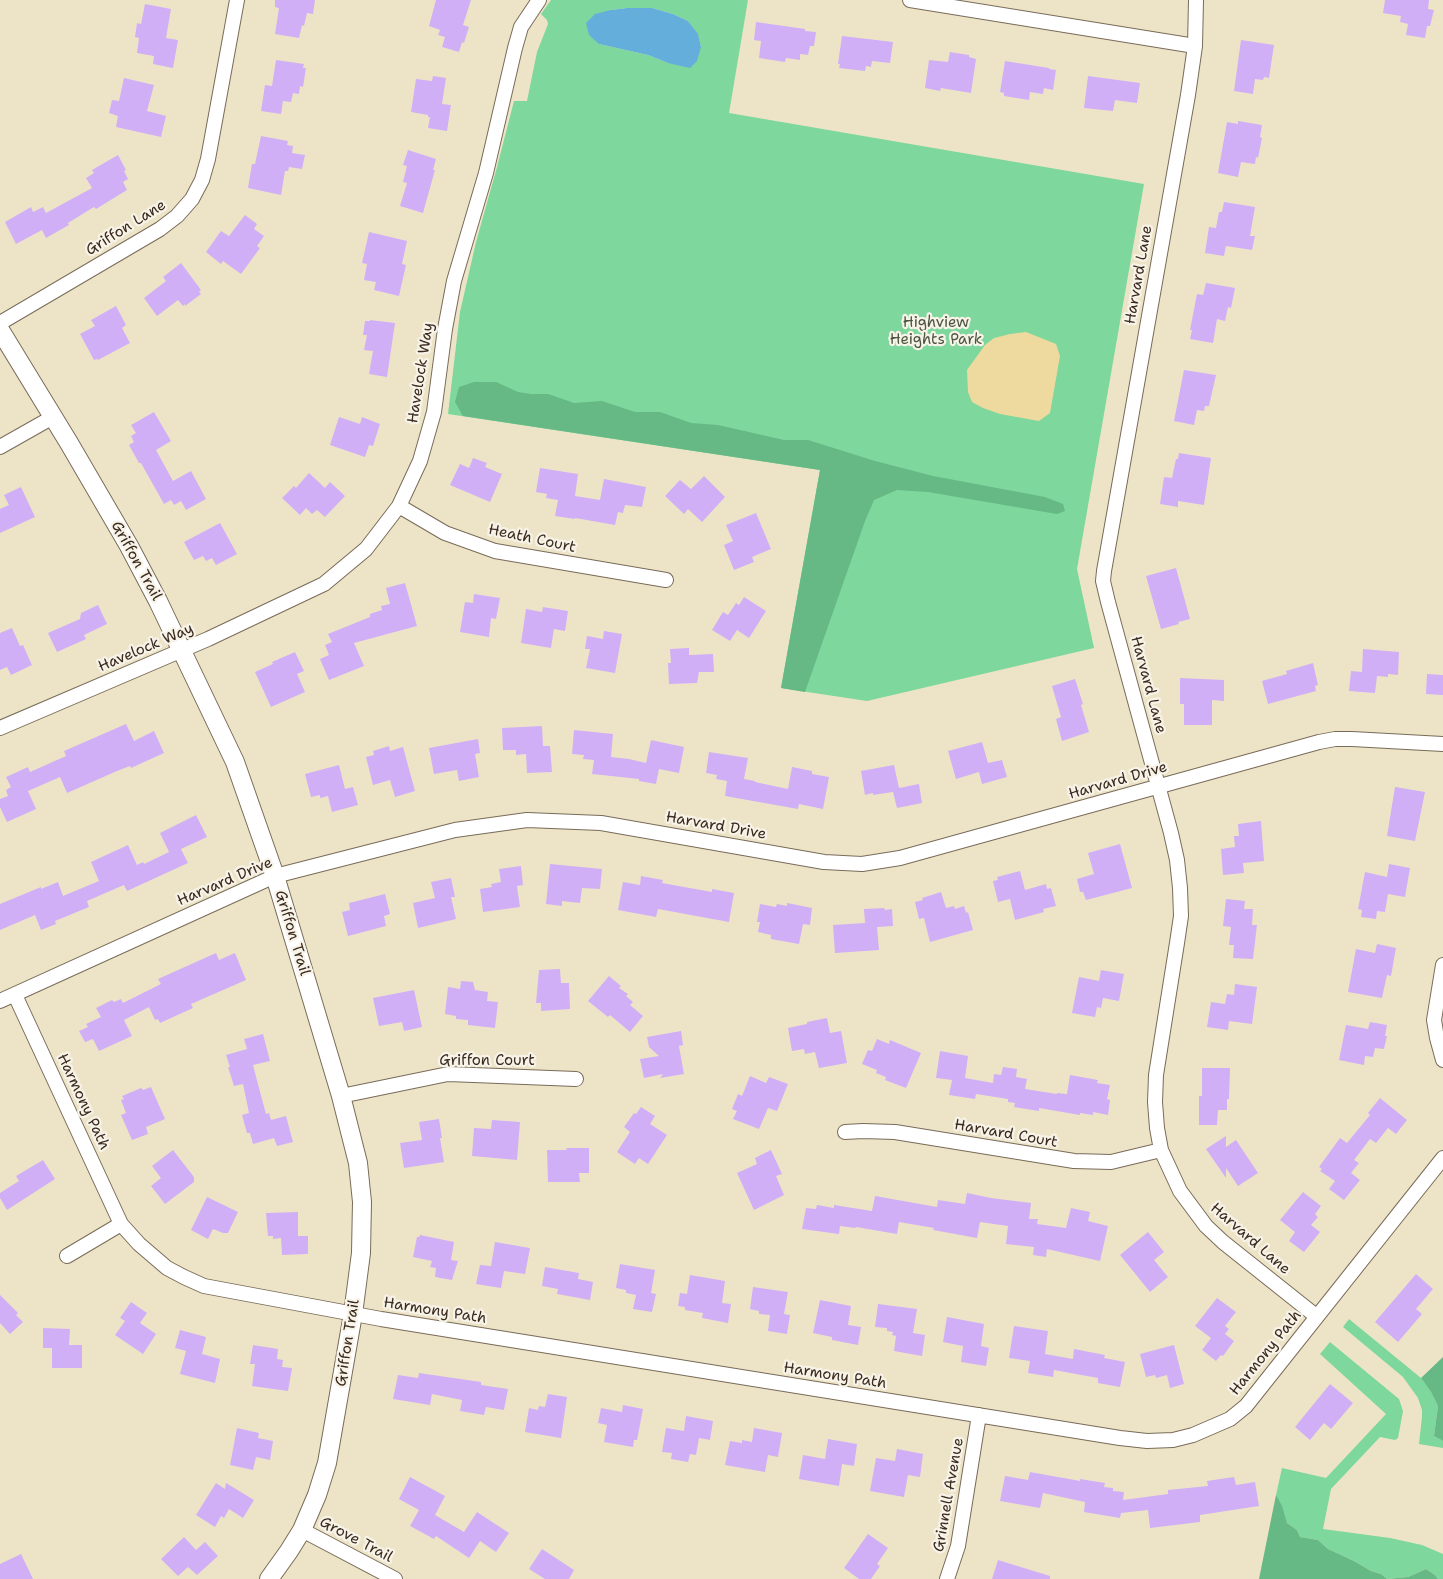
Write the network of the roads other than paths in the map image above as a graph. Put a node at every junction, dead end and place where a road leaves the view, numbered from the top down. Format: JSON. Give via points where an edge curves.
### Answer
{"nodes":[{"id":1,"x":237,"y":0,"type":"edge"},
{"id":2,"x":539,"y":0,"type":"edge"},
{"id":3,"x":910,"y":0,"type":"edge"},
{"id":4,"x":1196,"y":0,"type":"edge"},
{"id":5,"x":1195,"y":46,"type":"junction"},
{"id":6,"x":0,"y":323,"type":"edge"},
{"id":7,"x":0,"y":330,"type":"edge"},
{"id":8,"x":53,"y":417,"type":"junction"},
{"id":9,"x":0,"y":447,"type":"edge"},
{"id":10,"x":399,"y":506,"type":"junction"},
{"id":11,"x":666,"y":580,"type":"dead end"},
{"id":12,"x":182,"y":650,"type":"junction"},
{"id":13,"x":0,"y":728,"type":"edge"},
{"id":14,"x":1443,"y":744,"type":"edge"},
{"id":15,"x":1159,"y":787,"type":"junction"},
{"id":16,"x":275,"y":876,"type":"junction"},
{"id":17,"x":1443,"y":965,"type":"edge"},
{"id":18,"x":15,"y":995,"type":"junction"},
{"id":19,"x":0,"y":1001,"type":"edge"},
{"id":20,"x":1443,"y":1060,"type":"edge"},
{"id":21,"x":576,"y":1079,"type":"dead end"},
{"id":22,"x":341,"y":1096,"type":"junction"},
{"id":23,"x":845,"y":1132,"type":"dead end"},
{"id":24,"x":1161,"y":1150,"type":"junction"},
{"id":25,"x":1443,"y":1158,"type":"edge"},
{"id":26,"x":121,"y":1224,"type":"junction"},
{"id":27,"x":66,"y":1256,"type":"dead end"},
{"id":28,"x":353,"y":1314,"type":"junction"},
{"id":29,"x":1316,"y":1316,"type":"junction"},
{"id":30,"x":979,"y":1415,"type":"junction"},
{"id":31,"x":302,"y":1530,"type":"junction"},
{"id":32,"x":269,"y":1579,"type":"edge"},
{"id":33,"x":395,"y":1579,"type":"edge"},
{"id":34,"x":947,"y":1579,"type":"edge"}],
"edges":[{"from":1,"to":6,"type":"street","name":"Griffon Lane","via":[[208,159],[192,199],[178,216],[160,229]]},
{"from":2,"to":10,"type":"street","name":"Havelock Way","via":[[521,27],[515,48],[486,173],[454,281],[434,412],[420,461]]},
{"from":3,"to":5,"type":"street"},
{"from":4,"to":5,"type":"street","name":"Harvard Lane"},
{"from":5,"to":15,"type":"street","name":"Harvard Lane","via":[[1103,581]]},
{"from":7,"to":8,"type":"street","name":"Griffon Trail"},
{"from":8,"to":9,"type":"street"},
{"from":8,"to":12,"type":"street","name":"Griffon Trail","via":[[128,546]]},
{"from":10,"to":11,"type":"street","name":"Heath Court","via":[[445,533],[495,551]]},
{"from":10,"to":12,"type":"street","name":"Havelock Way","via":[[366,549],[324,584]]},
{"from":12,"to":13,"type":"street","name":"Havelock Way"},
{"from":12,"to":16,"type":"street","name":"Griffon Trail","via":[[235,762]]},
{"from":14,"to":15,"type":"street","name":"Harvard Drive","via":[[1335,739]]},
{"from":15,"to":16,"type":"street","name":"Harvard Drive","via":[[900,858],[862,864],[824,862],[600,822],[527,820],[455,830]]},
{"from":15,"to":24,"type":"street","name":"Harvard Lane","via":[[1177,860],[1181,916],[1156,1075],[1155,1102]]},
{"from":16,"to":18,"type":"street","name":"Harvard Drive"},
{"from":16,"to":22,"type":"street","name":"Griffon Trail"},
{"from":17,"to":20,"type":"street","via":[[1434,1020]]},
{"from":18,"to":19,"type":"street","name":"Harvard Drive"},
{"from":18,"to":26,"type":"street","name":"Harmony Path"},
{"from":21,"to":22,"type":"street","name":"Griffon Court","via":[[448,1074]]},
{"from":22,"to":28,"type":"street","name":"Griffon Trail","via":[[358,1163],[362,1202],[362,1253]]},
{"from":23,"to":24,"type":"street","name":"Harvard Court","via":[[895,1132],[1074,1162],[1111,1162]]},
{"from":24,"to":29,"type":"street","name":"Harvard Lane","via":[[1180,1191],[1206,1226]]},
{"from":25,"to":29,"type":"street","name":"Harmony Path"},
{"from":26,"to":27,"type":"street"},
{"from":26,"to":28,"type":"street","name":"Harmony Path","via":[[167,1268],[204,1286]]},
{"from":28,"to":30,"type":"street","name":"Harmony Path"},
{"from":28,"to":31,"type":"street","name":"Griffon Trail","via":[[327,1463]]},
{"from":29,"to":30,"type":"street","name":"Harmony Path","via":[[1246,1406],[1230,1419],[1193,1435],[1147,1441]]},
{"from":30,"to":34,"type":"street","name":"Grinnell Avenue","via":[[958,1546]]},
{"from":31,"to":32,"type":"street","name":"Griffon Trail"},
{"from":31,"to":33,"type":"street","name":"Grove Trail"}]}
